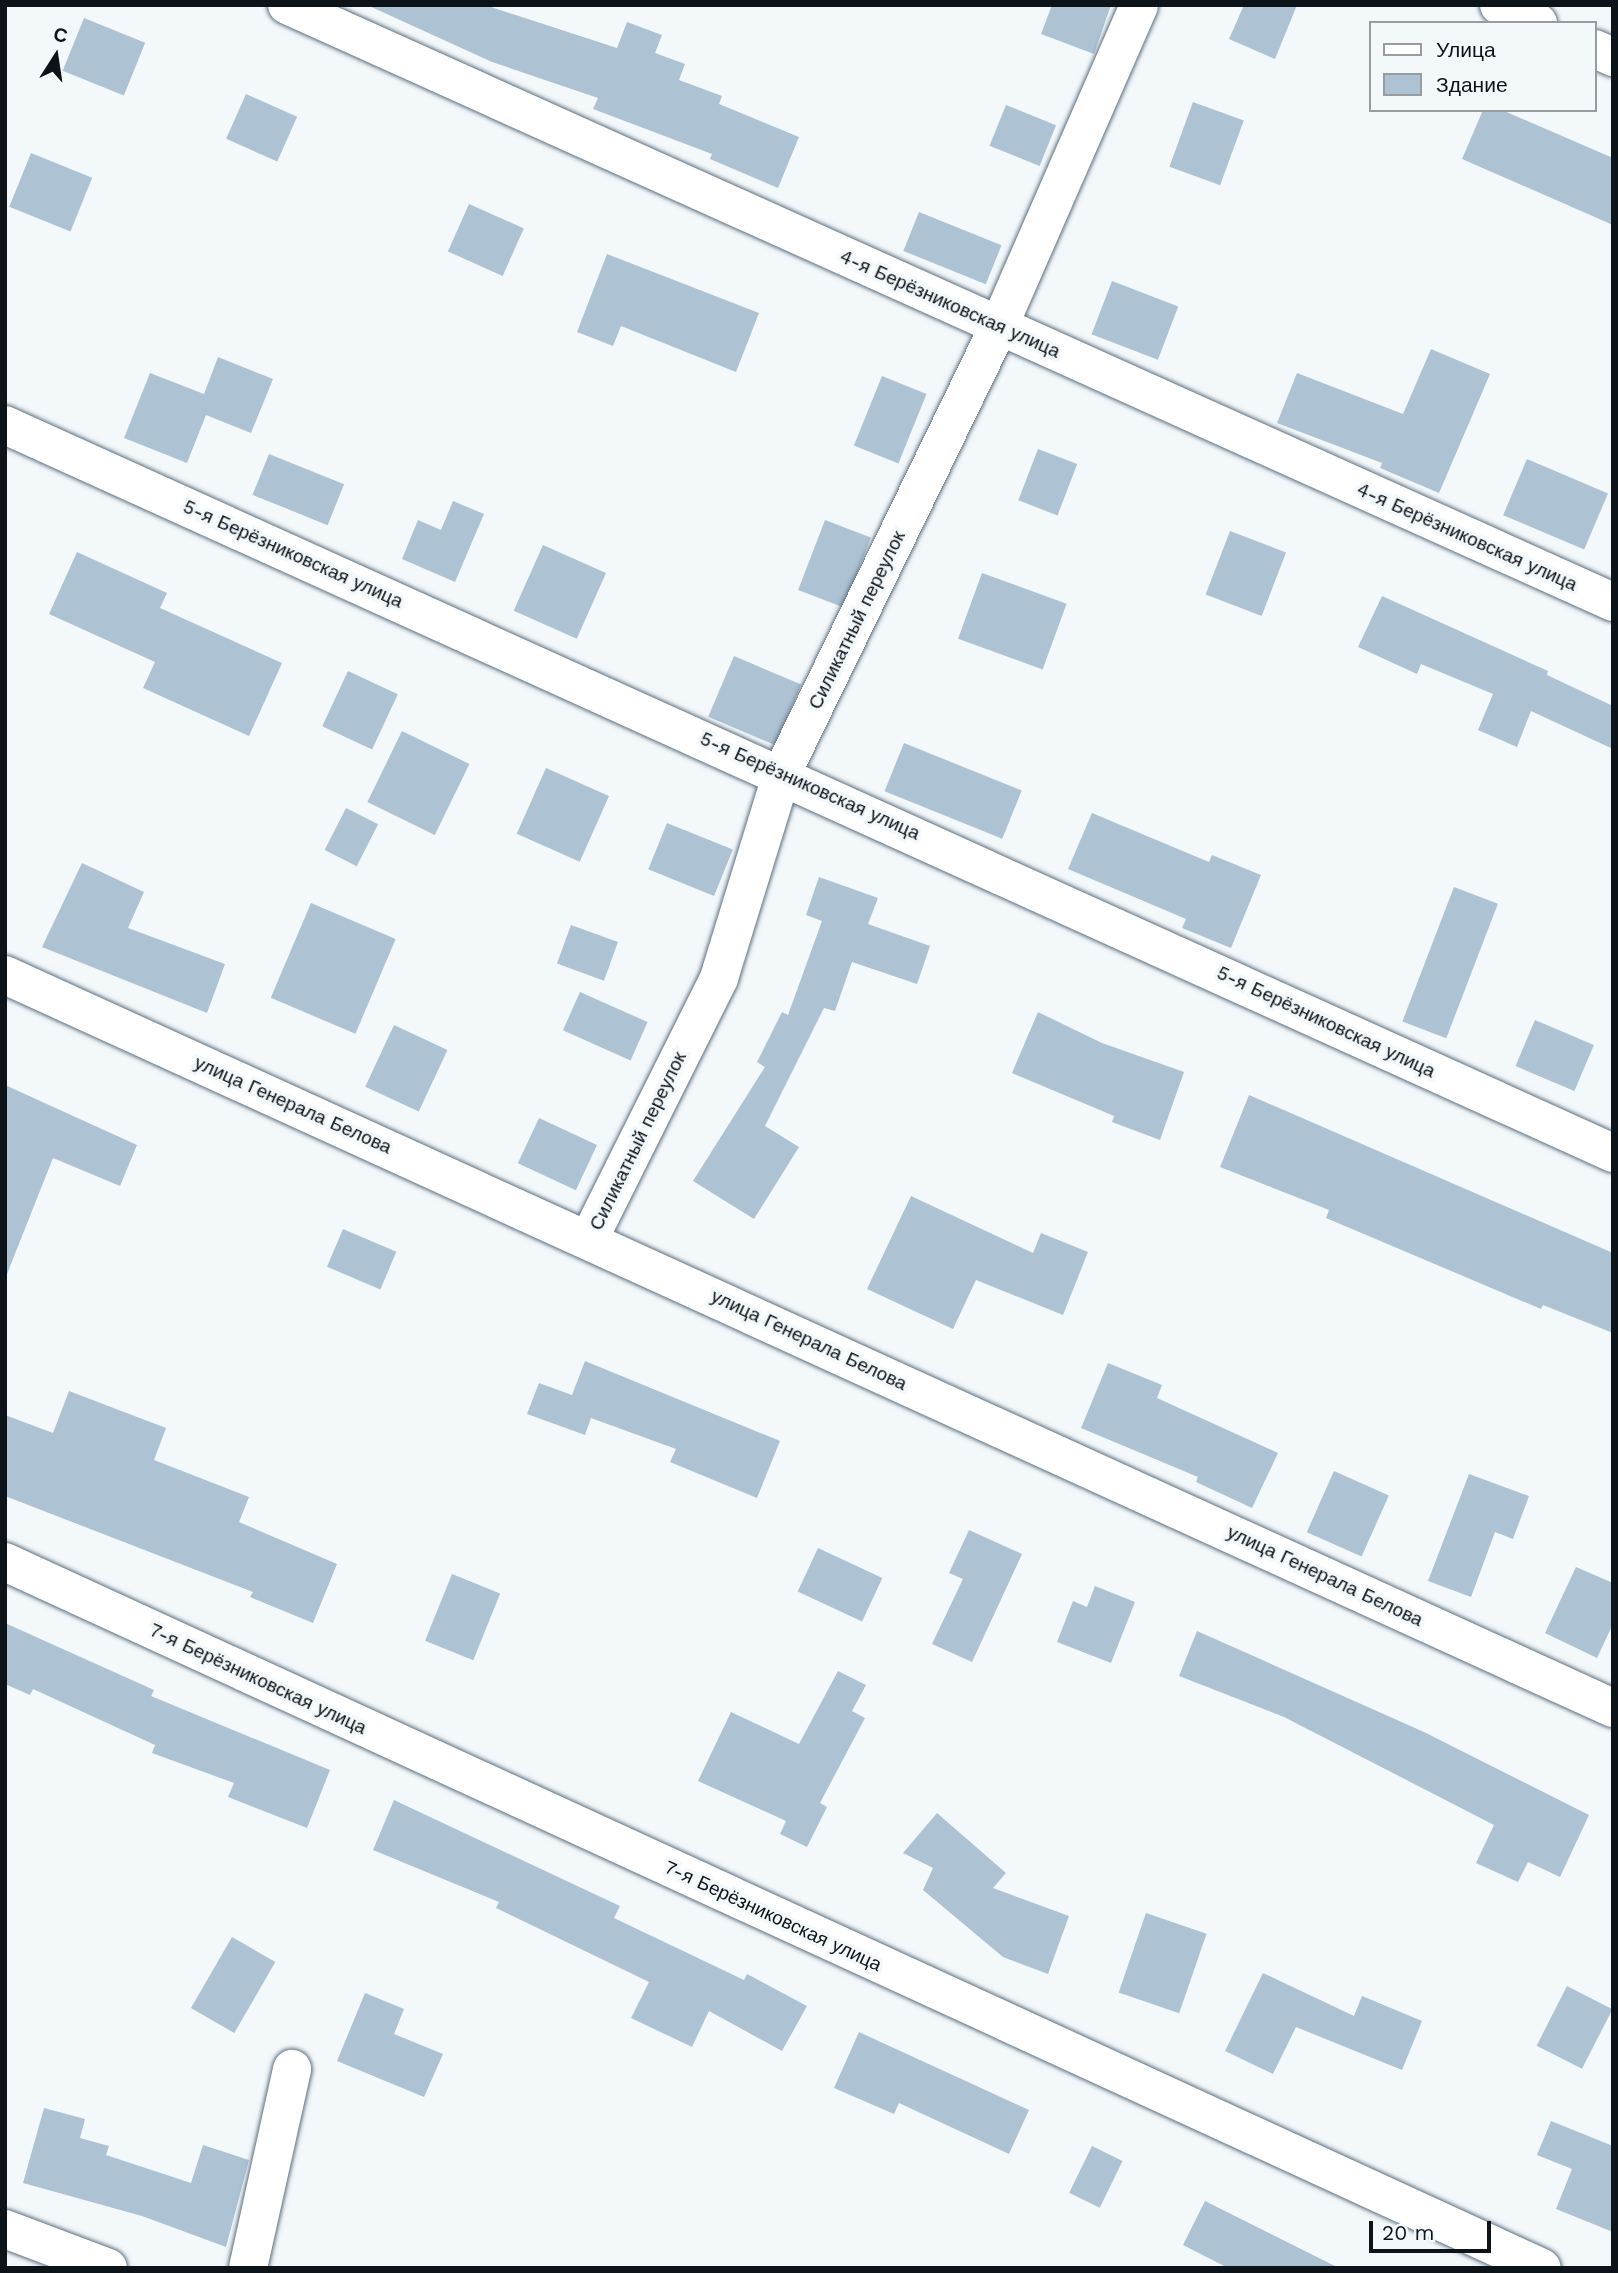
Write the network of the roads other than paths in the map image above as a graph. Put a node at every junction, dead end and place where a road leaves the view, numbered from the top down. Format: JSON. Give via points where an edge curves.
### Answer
{"nodes":[{"id":1,"x":288,"y":5,"type":"edge"},
{"id":2,"x":1139,"y":5,"type":"edge"},
{"id":3,"x":1499,"y":5,"type":"edge"},
{"id":4,"x":1534,"y":21,"type":"edge"},
{"id":5,"x":1597,"y":50,"type":"edge"},
{"id":6,"x":1613,"y":57,"type":"edge"},
{"id":7,"x":999,"y":326,"type":"junction"},
{"id":8,"x":5,"y":425,"type":"edge"},
{"id":9,"x":1613,"y":602,"type":"edge"},
{"id":10,"x":782,"y":773,"type":"junction"},
{"id":11,"x":5,"y":975,"type":"edge"},
{"id":12,"x":1613,"y":1153,"type":"edge"},
{"id":13,"x":589,"y":1239,"type":"junction"},
{"id":14,"x":5,"y":1562,"type":"edge"},
{"id":15,"x":1613,"y":1707,"type":"edge"},
{"id":16,"x":292,"y":2069,"type":"dead end"},
{"id":17,"x":5,"y":2229,"type":"edge"},
{"id":18,"x":108,"y":2268,"type":"edge"},
{"id":19,"x":248,"y":2268,"type":"edge"},
{"id":20,"x":1542,"y":2268,"type":"edge"}],
"edges":[{"from":1,"to":7,"type":"street","name":"4-я Берёзниковская улица"},
{"from":2,"to":7,"type":"street","name":"Силикатный переулок"},
{"from":3,"to":4,"type":"street"},
{"from":5,"to":6,"type":"street"},
{"from":7,"to":9,"type":"street","name":"4-я Берёзниковская улица"},
{"from":7,"to":10,"type":"street","name":"Силикатный переулок"},
{"from":8,"to":10,"type":"street","name":"5-я Берёзниковская улица"},
{"from":10,"to":12,"type":"street","name":"5-я Берёзниковская улица"},
{"from":10,"to":13,"type":"street","name":"Силикатный переулок","via":[[719,978]]},
{"from":11,"to":13,"type":"street","name":"улица Генерала Белова"},
{"from":13,"to":15,"type":"street","name":"улица Генерала Белова"},
{"from":14,"to":20,"type":"street","name":"7-я Берёзниковская улица"},
{"from":16,"to":19,"type":"street"},
{"from":17,"to":18,"type":"street"}]}
